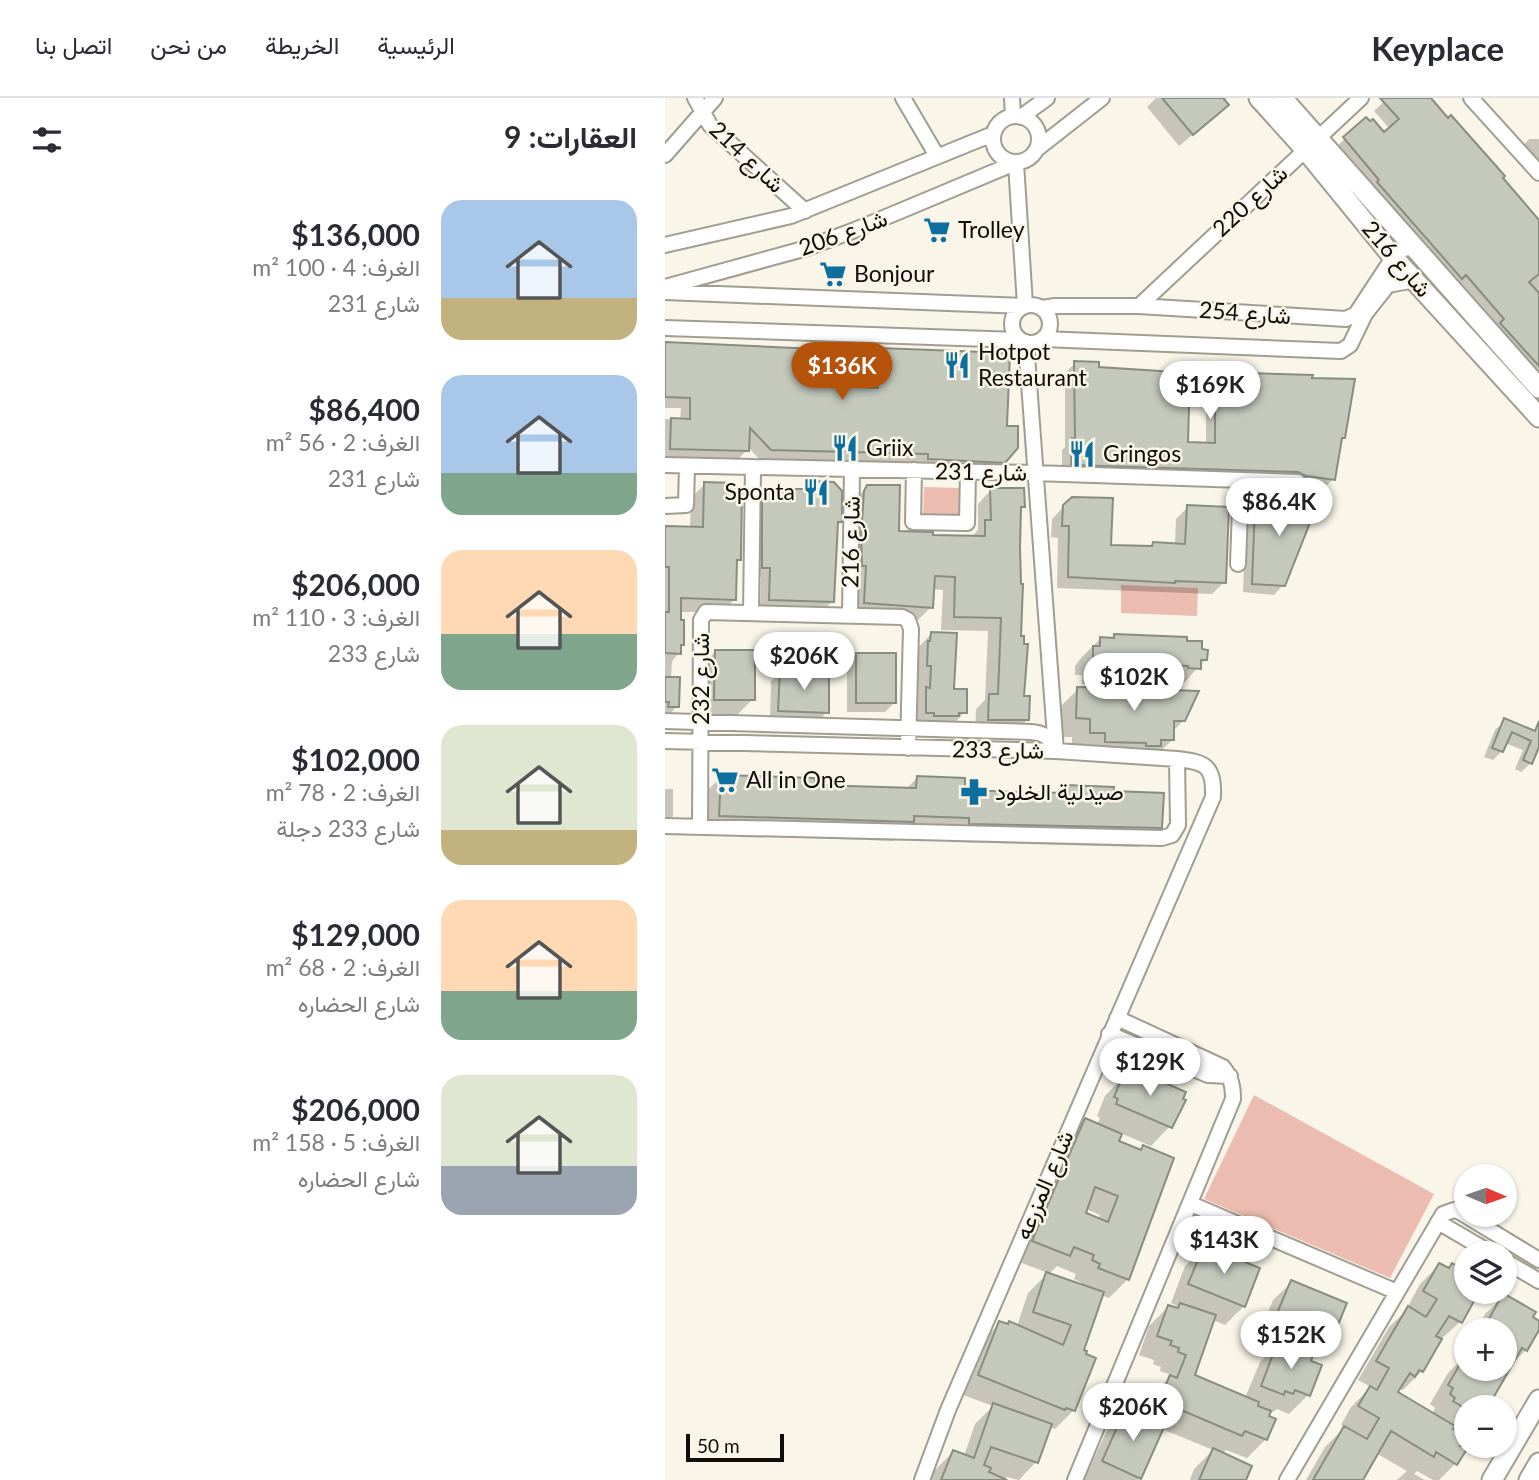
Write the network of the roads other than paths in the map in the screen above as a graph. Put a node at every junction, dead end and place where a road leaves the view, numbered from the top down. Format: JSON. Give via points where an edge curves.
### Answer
{"nodes":[{"id":1,"x":695,"y":98,"type":"edge"},
{"id":2,"x":715,"y":98,"type":"edge"},
{"id":3,"x":903,"y":98,"type":"edge"},
{"id":4,"x":1011,"y":98,"type":"edge"},
{"id":5,"x":1047,"y":98,"type":"edge"},
{"id":6,"x":1102,"y":98,"type":"edge"},
{"id":7,"x":1259,"y":98,"type":"edge"},
{"id":8,"x":1282,"y":98,"type":"edge"},
{"id":9,"x":1361,"y":98,"type":"edge"},
{"id":10,"x":1471,"y":98,"type":"edge"},
{"id":11,"x":702,"y":113,"type":"junction"},
{"id":12,"x":1017,"y":117,"type":"junction"},
{"id":13,"x":993,"y":134,"type":"junction"},
{"id":14,"x":1311,"y":143,"type":"junction"},
{"id":15,"x":1037,"y":149,"type":"junction"},
{"id":16,"x":665,"y":155,"type":"edge"},
{"id":17,"x":937,"y":156,"type":"junction"},
{"id":18,"x":1015,"y":163,"type":"junction"},
{"id":19,"x":1539,"y":173,"type":"edge"},
{"id":20,"x":805,"y":211,"type":"junction"},
{"id":21,"x":665,"y":245,"type":"edge"},
{"id":22,"x":1413,"y":247,"type":"junction"},
{"id":23,"x":1393,"y":257,"type":"junction"},
{"id":24,"x":1415,"y":280,"type":"junction"},
{"id":25,"x":665,"y":289,"type":"edge"},
{"id":26,"x":1024,"y":306,"type":"junction"},
{"id":27,"x":1139,"y":306,"type":"junction"},
{"id":28,"x":1042,"y":308,"type":"junction"},
{"id":29,"x":665,"y":328,"type":"edge"},
{"id":30,"x":1043,"y":339,"type":"junction"},
{"id":31,"x":1024,"y":341,"type":"junction"},
{"id":32,"x":1539,"y":388,"type":"edge"},
{"id":33,"x":1539,"y":417,"type":"edge"},
{"id":34,"x":665,"y":465,"type":"edge"},
{"id":35,"x":687,"y":466,"type":"junction"},
{"id":36,"x":753,"y":467,"type":"junction"},
{"id":37,"x":852,"y":469,"type":"junction"},
{"id":38,"x":914,"y":470,"type":"junction"},
{"id":39,"x":968,"y":471,"type":"junction"},
{"id":40,"x":1034,"y":473,"type":"junction"},
{"id":41,"x":1241,"y":480,"type":"junction"},
{"id":42,"x":1298,"y":482,"type":"dead end"},
{"id":43,"x":665,"y":506,"type":"edge"},
{"id":44,"x":1238,"y":564,"type":"dead end"},
{"id":45,"x":751,"y":612,"type":"junction"},
{"id":46,"x":850,"y":615,"type":"junction"},
{"id":47,"x":665,"y":721,"type":"edge"},
{"id":48,"x":701,"y":722,"type":"junction"},
{"id":49,"x":909,"y":729,"type":"junction"},
{"id":50,"x":665,"y":741,"type":"edge"},
{"id":51,"x":700,"y":742,"type":"junction"},
{"id":52,"x":908,"y":748,"type":"junction"},
{"id":53,"x":1056,"y":751,"type":"junction"},
{"id":54,"x":1177,"y":759,"type":"junction"},
{"id":55,"x":665,"y":826,"type":"edge"},
{"id":56,"x":700,"y":827,"type":"junction"},
{"id":57,"x":1117,"y":1018,"type":"junction"},
{"id":58,"x":1109,"y":1034,"type":"junction"},
{"id":59,"x":1230,"y":1076,"type":"junction"},
{"id":60,"x":1191,"y":1204,"type":"junction"},
{"id":61,"x":1438,"y":1222,"type":"junction"},
{"id":62,"x":1470,"y":1241,"type":"edge"},
{"id":63,"x":1539,"y":1260,"type":"edge"},
{"id":64,"x":1517,"y":1268,"type":"edge"},
{"id":65,"x":1539,"y":1281,"type":"edge"},
{"id":66,"x":1397,"y":1292,"type":"junction"},
{"id":67,"x":1539,"y":1399,"type":"edge"},
{"id":68,"x":1539,"y":1463,"type":"edge"},
{"id":69,"x":922,"y":1480,"type":"edge"},
{"id":70,"x":1075,"y":1480,"type":"edge"},
{"id":71,"x":1287,"y":1480,"type":"edge"},
{"id":72,"x":1492,"y":1480,"type":"edge"},
{"id":73,"x":1529,"y":1480,"type":"edge"}],
"edges":[{"from":1,"to":11,"type":"street","name":"شارع 214"},
{"from":2,"to":11,"type":"street"},
{"from":3,"to":17,"type":"street"},
{"from":4,"to":12,"type":"street"},
{"from":5,"to":12,"type":"street"},
{"from":6,"to":15,"type":"street"},
{"from":7,"to":14,"type":"main road","name":"شارع 216"},
{"from":8,"to":14,"type":"main road","name":"شارع 216"},
{"from":9,"to":14,"type":"street","name":"شارع 220"},
{"from":10,"to":19,"type":"street"},
{"from":11,"to":16,"type":"street"},
{"from":11,"to":20,"type":"street","name":"شارع 214"},
{"from":12,"to":13,"type":"street","via":[[1000,122]]},
{"from":12,"to":15,"type":"street","via":[[1033,124]]},
{"from":13,"to":17,"type":"street","name":"شارع 206"},
{"from":13,"to":18,"type":"street","via":[[995,150]]},
{"from":14,"to":22,"type":"main road","name":"شارع 216"},
{"from":14,"to":23,"type":"main road","name":"شارع 216"},
{"from":14,"to":27,"type":"street","name":"شارع 220"},
{"from":15,"to":18,"type":"street","via":[[1028,159]]},
{"from":17,"to":20,"type":"street","name":"شارع 206"},
{"from":18,"to":25,"type":"street","name":"شارع 206","via":[[831,239]]},
{"from":18,"to":26,"type":"street"},
{"from":20,"to":21,"type":"street","name":"شارع 206"},
{"from":22,"to":23,"type":"street"},
{"from":22,"to":32,"type":"main road","name":"شارع 216"},
{"from":23,"to":24,"type":"main road","name":"شارع 216"},
{"from":23,"to":27,"type":"street","name":"شارع 254","via":[[1350,318]]},
{"from":24,"to":30,"type":"street","name":"شارع 254","via":[[1388,285],[1365,314],[1350,345],[1341,351]]},
{"from":24,"to":33,"type":"main road","name":"شارع 216"},
{"from":25,"to":26,"type":"street"},
{"from":26,"to":28,"type":"street"},
{"from":26,"to":31,"type":"street","via":[[1012,323],[1014,333]]},
{"from":27,"to":28,"type":"street","name":"شارع 254"},
{"from":28,"to":30,"type":"street","via":[[1050,323]]},
{"from":29,"to":31,"type":"street"},
{"from":30,"to":31,"type":"street"},
{"from":31,"to":40,"type":"street"},
{"from":34,"to":35,"type":"street","name":"شارع 231"},
{"from":35,"to":36,"type":"street","name":"شارع 231"},
{"from":35,"to":43,"type":"street","via":[[686,505]]},
{"from":36,"to":37,"type":"street","name":"شارع 231"},
{"from":36,"to":45,"type":"street"},
{"from":37,"to":38,"type":"street","name":"شارع 231"},
{"from":37,"to":46,"type":"street","name":"شارع 216"},
{"from":38,"to":39,"type":"street","name":"شارع 231"},
{"from":38,"to":39,"type":"street","via":[[913,522],[967,523]]},
{"from":39,"to":40,"type":"street","name":"شارع 231"},
{"from":40,"to":41,"type":"street","name":"شارع 231"},
{"from":40,"to":53,"type":"street"},
{"from":41,"to":42,"type":"street","name":"شارع 231"},
{"from":41,"to":44,"type":"street"},
{"from":45,"to":46,"type":"street","name":"شارع 232"},
{"from":45,"to":48,"type":"street","name":"شارع 232","via":[[709,611],[702,617]]},
{"from":46,"to":49,"type":"street","name":"شارع 232","via":[[902,617],[910,623]]},
{"from":47,"to":48,"type":"street","name":"شارع 233"},
{"from":48,"to":49,"type":"street","name":"شارع 233"},
{"from":48,"to":51,"type":"street","name":"شارع 232"},
{"from":49,"to":52,"type":"street","name":"شارع 232"},
{"from":49,"to":53,"type":"street","name":"شارع 233","via":[[1041,733],[1049,737]]},
{"from":50,"to":51,"type":"street","name":"شارع 233"},
{"from":51,"to":52,"type":"street","name":"شارع 233"},
{"from":51,"to":56,"type":"street","name":"شارع 232"},
{"from":52,"to":53,"type":"street","name":"شارع 233"},
{"from":53,"to":54,"type":"street"},
{"from":54,"to":56,"type":"street","via":[[1178,825],[1172,835],[1162,838]]},
{"from":54,"to":57,"type":"street","name":"شارع المزرعه","via":[[1207,767],[1214,779],[1213,797]]},
{"from":55,"to":56,"type":"street"},
{"from":57,"to":58,"type":"street","name":"شارع المزرعه"},
{"from":57,"to":59,"type":"street","via":[[1216,1063]]},
{"from":58,"to":59,"type":"street","via":[[1208,1075]]},
{"from":58,"to":69,"type":"street","name":"شارع المزرعه"},
{"from":59,"to":60,"type":"street","via":[[1233,1099]]},
{"from":60,"to":66,"type":"street"},
{"from":60,"to":70,"type":"street"},
{"from":61,"to":62,"type":"street"},
{"from":61,"to":63,"type":"street","via":[[1454,1210]]},
{"from":61,"to":66,"type":"street"},
{"from":64,"to":65,"type":"street"},
{"from":66,"to":71,"type":"street"},
{"from":67,"to":72,"type":"main road"},
{"from":68,"to":73,"type":"main road"}]}
